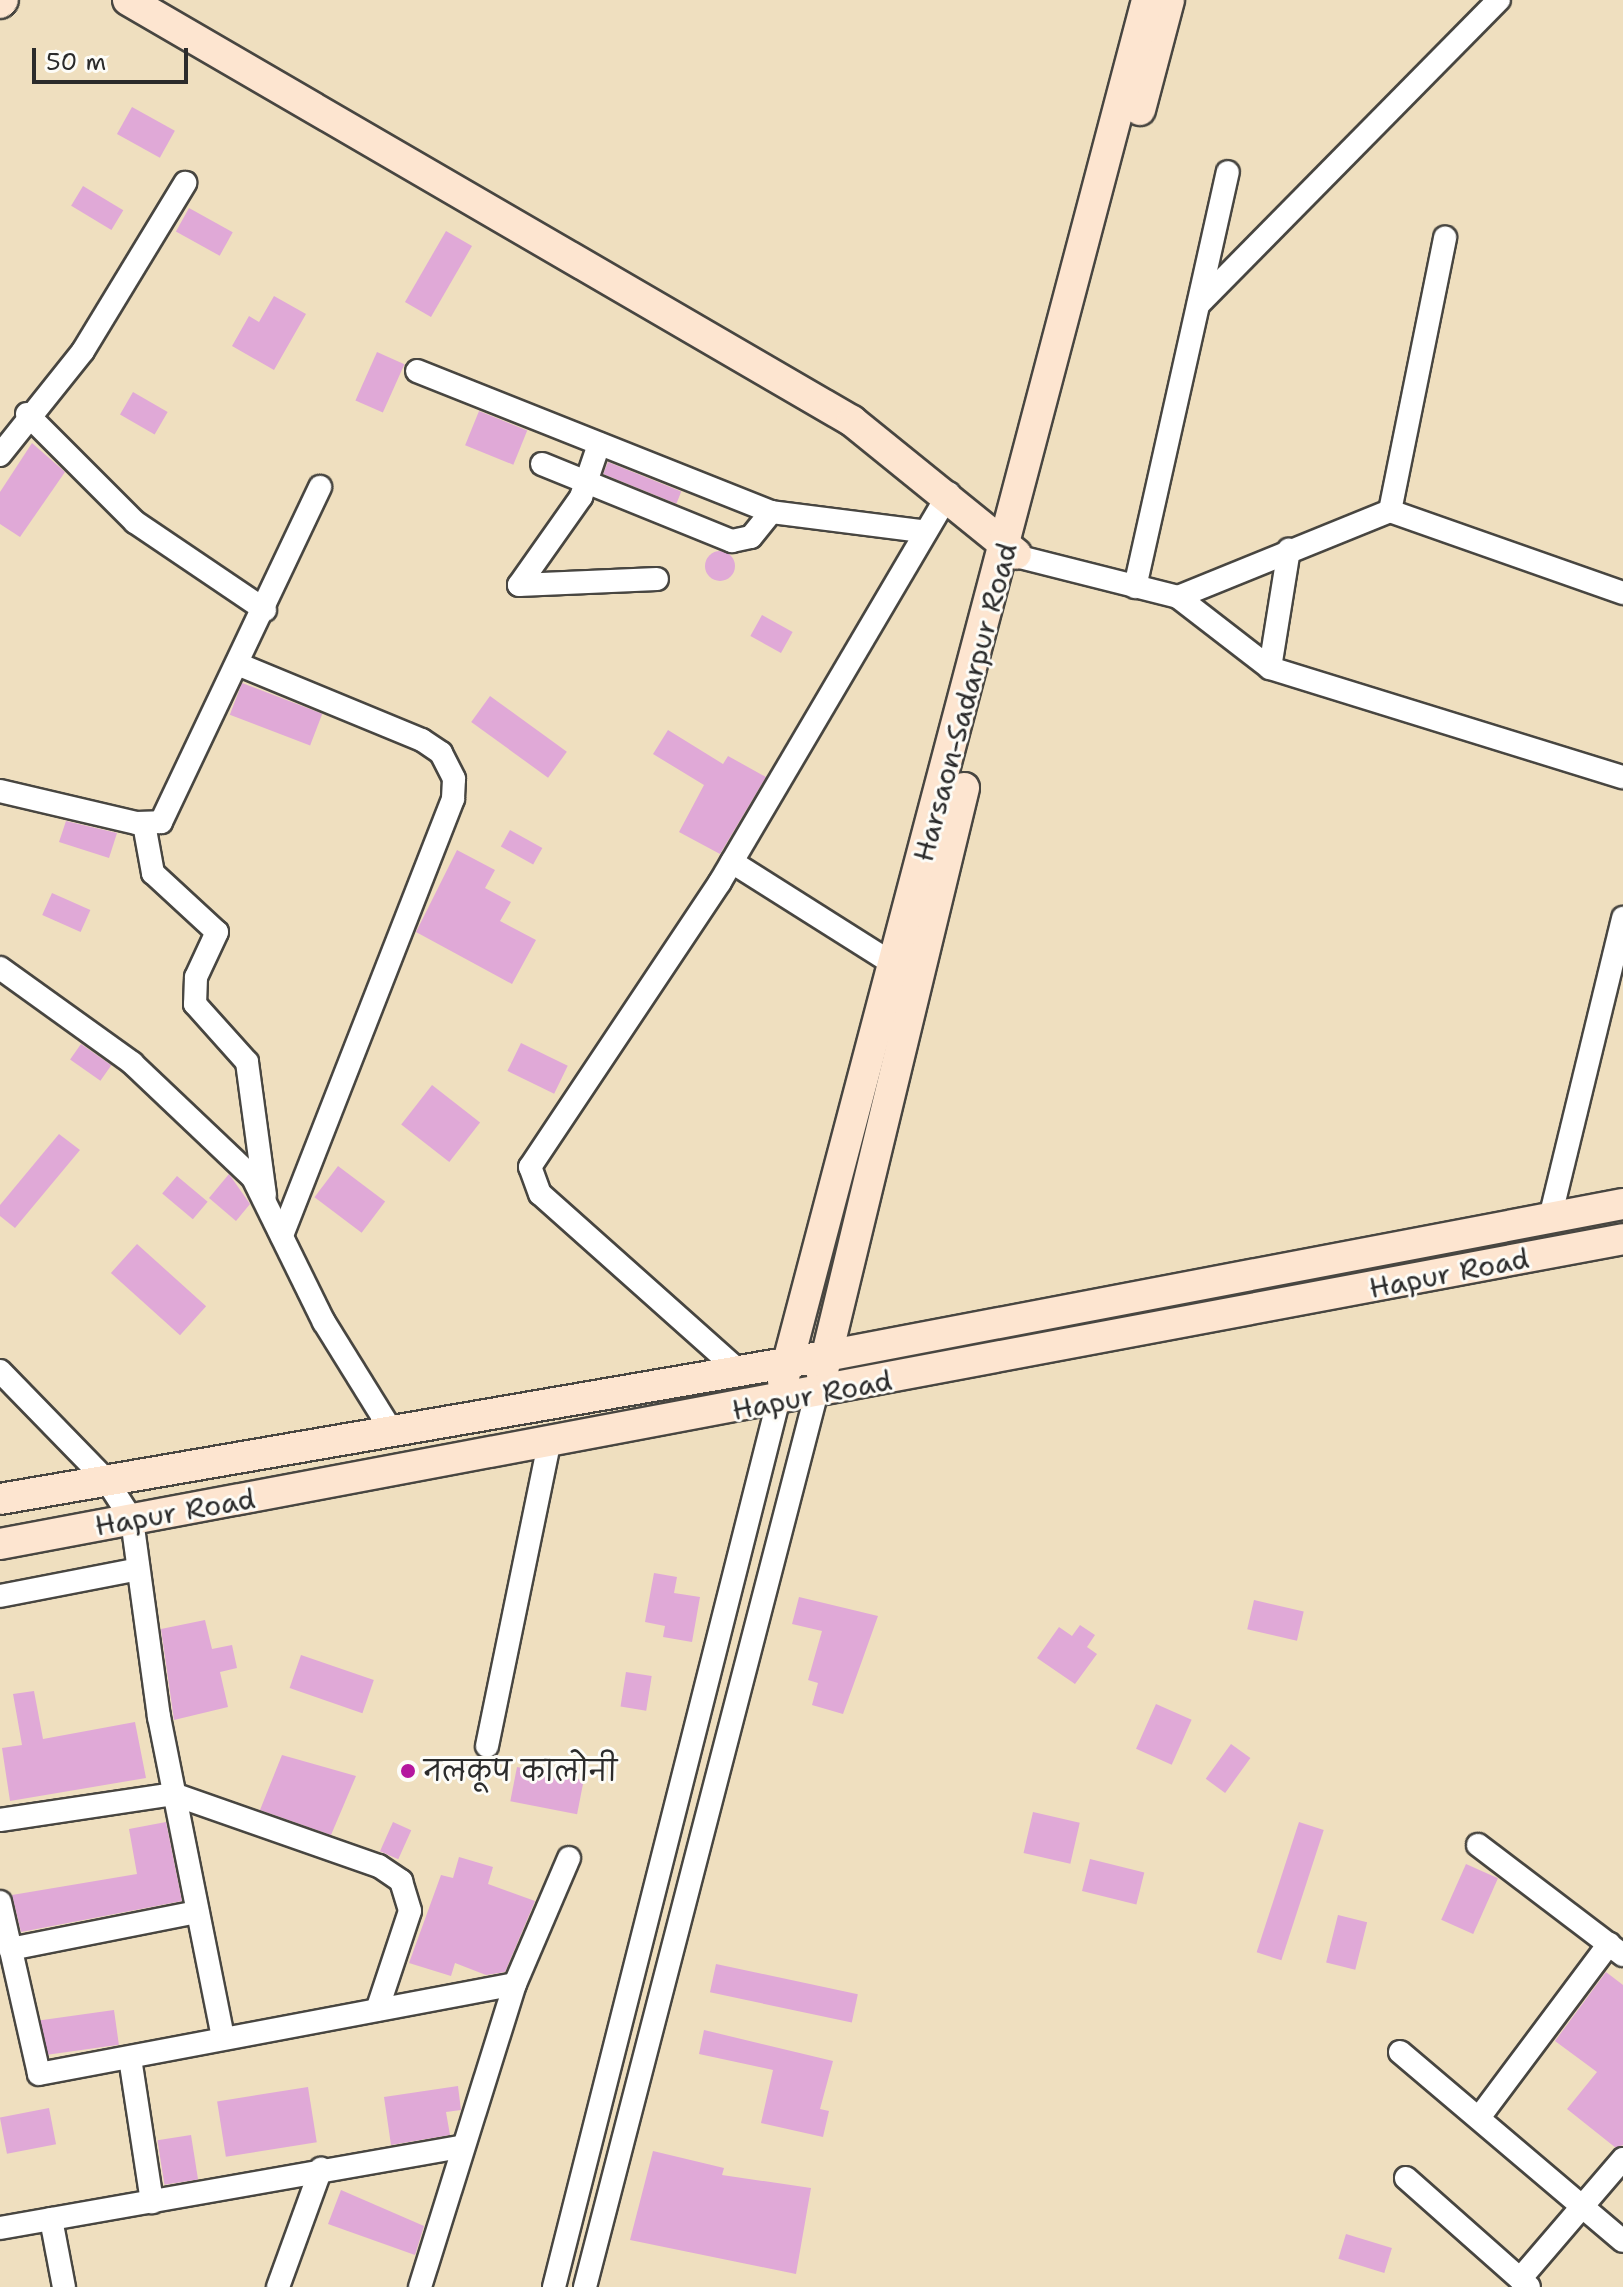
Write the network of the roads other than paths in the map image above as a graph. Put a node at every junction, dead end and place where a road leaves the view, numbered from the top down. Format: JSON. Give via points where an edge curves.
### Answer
{"nodes":[{"id":1,"x":128,"y":0,"type":"edge"},
{"id":2,"x":1147,"y":0,"type":"edge"},
{"id":3,"x":1169,"y":0,"type":"edge"},
{"id":4,"x":1499,"y":0,"type":"edge"},
{"id":5,"x":1228,"y":172,"type":"dead end"},
{"id":6,"x":185,"y":183,"type":"dead end"},
{"id":7,"x":1445,"y":237,"type":"dead end"},
{"id":8,"x":1199,"y":304,"type":"junction"},
{"id":9,"x":417,"y":371,"type":"dead end"},
{"id":10,"x":27,"y":414,"type":"junction"},
{"id":11,"x":599,"y":444,"type":"junction"},
{"id":12,"x":0,"y":455,"type":"edge"},
{"id":13,"x":542,"y":464,"type":"dead end"},
{"id":14,"x":586,"y":482,"type":"junction"},
{"id":15,"x":320,"y":487,"type":"dead end"},
{"id":16,"x":949,"y":494,"type":"junction"},
{"id":17,"x":1390,"y":511,"type":"junction"},
{"id":18,"x":771,"y":512,"type":"junction"},
{"id":19,"x":921,"y":531,"type":"junction"},
{"id":20,"x":1289,"y":550,"type":"junction"},
{"id":21,"x":1013,"y":552,"type":"junction"},
{"id":22,"x":657,"y":579,"type":"dead end"},
{"id":23,"x":1135,"y":587,"type":"junction"},
{"id":24,"x":1623,"y":593,"type":"edge"},
{"id":25,"x":1178,"y":597,"type":"junction"},
{"id":26,"x":265,"y":610,"type":"junction"},
{"id":27,"x":240,"y":665,"type":"junction"},
{"id":28,"x":1270,"y":668,"type":"junction"},
{"id":29,"x":1623,"y":777,"type":"edge"},
{"id":30,"x":0,"y":791,"type":"edge"},
{"id":31,"x":144,"y":824,"type":"junction"},
{"id":32,"x":732,"y":862,"type":"junction"},
{"id":33,"x":1623,"y":918,"type":"edge"},
{"id":34,"x":895,"y":965,"type":"junction"},
{"id":35,"x":0,"y":968,"type":"edge"},
{"id":36,"x":265,"y":1196,"type":"junction"},
{"id":37,"x":1623,"y":1204,"type":"edge"},
{"id":38,"x":1550,"y":1218,"type":"junction"},
{"id":39,"x":282,"y":1236,"type":"junction"},
{"id":40,"x":1623,"y":1239,"type":"edge"},
{"id":41,"x":826,"y":1356,"type":"junction"},
{"id":42,"x":788,"y":1362,"type":"junction"},
{"id":43,"x":0,"y":1371,"type":"edge"},
{"id":44,"x":739,"y":1371,"type":"junction"},
{"id":45,"x":816,"y":1395,"type":"junction"},
{"id":46,"x":778,"y":1402,"type":"junction"},
{"id":47,"x":389,"y":1427,"type":"junction"},
{"id":48,"x":549,"y":1444,"type":"junction"},
{"id":49,"x":107,"y":1481,"type":"junction"},
{"id":50,"x":0,"y":1499,"type":"edge"},
{"id":51,"x":132,"y":1520,"type":"junction"},
{"id":52,"x":0,"y":1544,"type":"edge"},
{"id":53,"x":134,"y":1570,"type":"junction"},
{"id":54,"x":0,"y":1596,"type":"edge"},
{"id":55,"x":487,"y":1746,"type":"dead end"},
{"id":56,"x":173,"y":1794,"type":"junction"},
{"id":57,"x":0,"y":1820,"type":"edge"},
{"id":58,"x":1478,"y":1845,"type":"dead end"},
{"id":59,"x":569,"y":1858,"type":"dead end"},
{"id":60,"x":0,"y":1902,"type":"edge"},
{"id":61,"x":197,"y":1912,"type":"junction"},
{"id":62,"x":10,"y":1949,"type":"junction"},
{"id":63,"x":1616,"y":1950,"type":"edge"},
{"id":64,"x":515,"y":1984,"type":"junction"},
{"id":65,"x":377,"y":2010,"type":"junction"},
{"id":66,"x":223,"y":2036,"type":"junction"},
{"id":67,"x":1400,"y":2052,"type":"dead end"},
{"id":68,"x":130,"y":2058,"type":"junction"},
{"id":69,"x":1481,"y":2115,"type":"junction"},
{"id":70,"x":461,"y":2147,"type":"junction"},
{"id":71,"x":1623,"y":2159,"type":"edge"},
{"id":72,"x":321,"y":2169,"type":"junction"},
{"id":73,"x":1406,"y":2178,"type":"dead end"},
{"id":74,"x":152,"y":2202,"type":"junction"},
{"id":75,"x":1581,"y":2206,"type":"junction"},
{"id":76,"x":51,"y":2219,"type":"junction"},
{"id":77,"x":0,"y":2228,"type":"edge"},
{"id":78,"x":1623,"y":2241,"type":"edge"},
{"id":79,"x":1525,"y":2283,"type":"edge"},
{"id":80,"x":64,"y":2287,"type":"edge"},
{"id":81,"x":278,"y":2287,"type":"edge"},
{"id":82,"x":420,"y":2287,"type":"edge"},
{"id":83,"x":554,"y":2287,"type":"edge"},
{"id":84,"x":585,"y":2287,"type":"edge"}],
"edges":[{"from":1,"to":16,"type":"street","via":[[852,421]]},
{"from":2,"to":21,"type":"street","name":"Harsaon-Sadarpur Road"},
{"from":3,"to":21,"type":"street","name":"Harsaon-Sadarpur Road"},
{"from":4,"to":8,"type":"street"},
{"from":5,"to":8,"type":"street"},
{"from":6,"to":10,"type":"street","via":[[83,351]]},
{"from":7,"to":17,"type":"street"},
{"from":8,"to":23,"type":"street"},
{"from":9,"to":11,"type":"street"},
{"from":10,"to":12,"type":"street"},
{"from":10,"to":26,"type":"street","via":[[135,522]]},
{"from":11,"to":14,"type":"street"},
{"from":11,"to":18,"type":"street"},
{"from":13,"to":14,"type":"street"},
{"from":14,"to":18,"type":"street","via":[[732,541],[751,537]]},
{"from":14,"to":22,"type":"street","via":[[519,585]]},
{"from":15,"to":26,"type":"street"},
{"from":16,"to":19,"type":"street"},
{"from":16,"to":21,"type":"street"},
{"from":17,"to":20,"type":"street"},
{"from":17,"to":24,"type":"street"},
{"from":18,"to":19,"type":"street"},
{"from":19,"to":32,"type":"street"},
{"from":20,"to":25,"type":"street"},
{"from":20,"to":28,"type":"street"},
{"from":21,"to":23,"type":"street"},
{"from":21,"to":34,"type":"street","name":"Harsaon-Sadarpur Road"},
{"from":21,"to":41,"type":"street","name":"Harsaon-Sadarpur Road"},
{"from":23,"to":25,"type":"street"},
{"from":25,"to":28,"type":"street"},
{"from":26,"to":27,"type":"street"},
{"from":27,"to":31,"type":"street","via":[[167,815]]},
{"from":27,"to":39,"type":"street","via":[[422,740],[448,762],[454,779],[453,799]]},
{"from":28,"to":29,"type":"street"},
{"from":30,"to":31,"type":"street"},
{"from":31,"to":36,"type":"street","via":[[153,873],[217,932],[196,977],[195,1004],[247,1062]]},
{"from":32,"to":34,"type":"street"},
{"from":32,"to":44,"type":"street","via":[[530,1167],[540,1194]]},
{"from":33,"to":38,"type":"street"},
{"from":34,"to":42,"type":"street","name":"Harsaon-Sadarpur Road"},
{"from":35,"to":36,"type":"street","via":[[163,1090],[227,1148]]},
{"from":36,"to":39,"type":"street"},
{"from":37,"to":38,"type":"street","name":"Hapur Road"},
{"from":38,"to":41,"type":"street","name":"Hapur Road"},
{"from":39,"to":47,"type":"street"},
{"from":40,"to":45,"type":"street","name":"Hapur Road"},
{"from":41,"to":42,"type":"street","name":"Hapur Road"},
{"from":41,"to":45,"type":"street","name":"Harsaon-Sadarpur Road"},
{"from":42,"to":44,"type":"street","name":"Hapur Road"},
{"from":42,"to":46,"type":"street","name":"Harsaon-Sadarpur Road"},
{"from":43,"to":49,"type":"street"},
{"from":44,"to":47,"type":"street","name":"Hapur Road"},
{"from":45,"to":46,"type":"street","name":"Hapur Road"},
{"from":45,"to":84,"type":"street"},
{"from":46,"to":48,"type":"street","name":"Hapur Road"},
{"from":46,"to":83,"type":"street"},
{"from":47,"to":49,"type":"street","name":"Hapur Road"},
{"from":48,"to":51,"type":"street","name":"Hapur Road"},
{"from":48,"to":55,"type":"street"},
{"from":49,"to":50,"type":"street","name":"Hapur Road"},
{"from":49,"to":51,"type":"street"},
{"from":51,"to":52,"type":"street","name":"Hapur Road"},
{"from":51,"to":53,"type":"street"},
{"from":53,"to":54,"type":"street"},
{"from":53,"to":56,"type":"street"},
{"from":56,"to":57,"type":"street"},
{"from":56,"to":61,"type":"street"},
{"from":56,"to":65,"type":"street","via":[[379,1866],[401,1881],[409,1897],[407,1929]]},
{"from":58,"to":63,"type":"street"},
{"from":59,"to":64,"type":"street"},
{"from":60,"to":62,"type":"street"},
{"from":61,"to":62,"type":"street"},
{"from":61,"to":66,"type":"street"},
{"from":62,"to":68,"type":"street","via":[[39,2074]]},
{"from":63,"to":69,"type":"street"},
{"from":64,"to":65,"type":"street"},
{"from":64,"to":70,"type":"street"},
{"from":65,"to":66,"type":"street"},
{"from":66,"to":68,"type":"street"},
{"from":67,"to":69,"type":"street"},
{"from":68,"to":74,"type":"street"},
{"from":69,"to":75,"type":"street"},
{"from":70,"to":72,"type":"street"},
{"from":70,"to":82,"type":"street"},
{"from":71,"to":75,"type":"street"},
{"from":72,"to":74,"type":"street"},
{"from":72,"to":81,"type":"street"},
{"from":73,"to":79,"type":"street"},
{"from":74,"to":76,"type":"street"},
{"from":75,"to":78,"type":"street"},
{"from":75,"to":79,"type":"street"},
{"from":76,"to":77,"type":"street"},
{"from":76,"to":80,"type":"street"}]}
